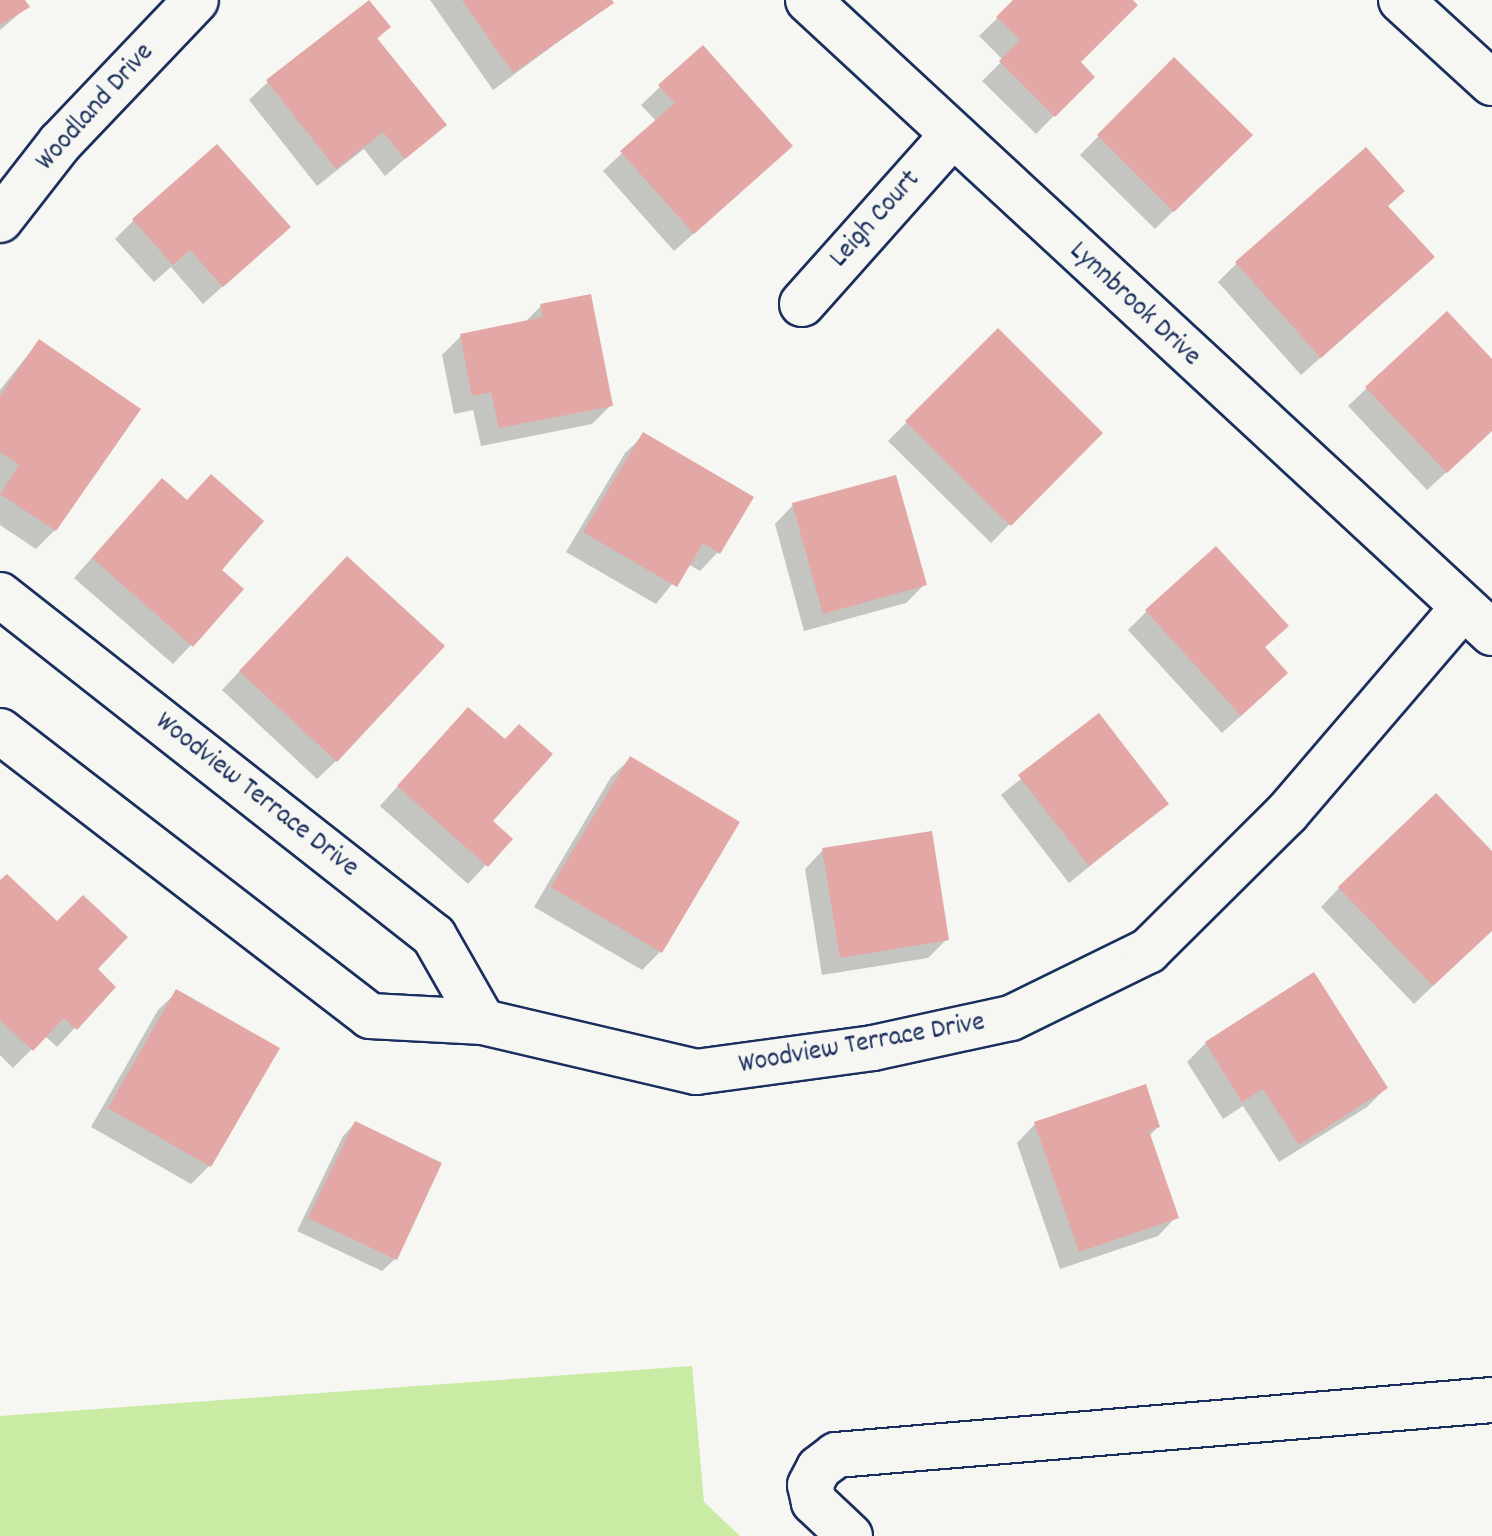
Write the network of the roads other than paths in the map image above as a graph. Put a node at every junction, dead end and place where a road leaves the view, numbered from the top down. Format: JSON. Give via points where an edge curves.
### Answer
{"nodes":[{"id":1,"x":196,"y":0,"type":"edge"},
{"id":2,"x":808,"y":0,"type":"edge"},
{"id":3,"x":1401,"y":0,"type":"edge"},
{"id":4,"x":1492,"y":83,"type":"edge"},
{"id":5,"x":951,"y":137,"type":"junction"},
{"id":6,"x":0,"y":220,"type":"edge"},
{"id":7,"x":802,"y":304,"type":"dead end"},
{"id":8,"x":0,"y":595,"type":"edge"},
{"id":9,"x":1478,"y":620,"type":"edge"},
{"id":10,"x":0,"y":731,"type":"edge"},
{"id":11,"x":483,"y":1022,"type":"junction"},
{"id":12,"x":1492,"y":1400,"type":"edge"},
{"id":13,"x":850,"y":1536,"type":"edge"}],
"edges":[{"from":1,"to":6,"type":"street","name":"Woodland Drive","via":[[60,143]]},
{"from":2,"to":5,"type":"street","name":"Lynnbrook Drive"},
{"from":3,"to":4,"type":"street"},
{"from":5,"to":7,"type":"street","name":"Leigh Court"},
{"from":5,"to":9,"type":"street","name":"Lynnbrook Drive"},
{"from":8,"to":11,"type":"street","name":"Woodview Terrace Drive","via":[[434,936]]},
{"from":9,"to":11,"type":"street","name":"Woodview Terrace Drive","via":[[1148,951],[1011,1018],[873,1048],[696,1072]]},
{"from":10,"to":11,"type":"street","name":"Woodview Terrace Drive","via":[[370,1016]]},
{"from":12,"to":13,"type":"street","via":[[836,1455],[819,1468],[810,1485],[814,1502]]}]}
